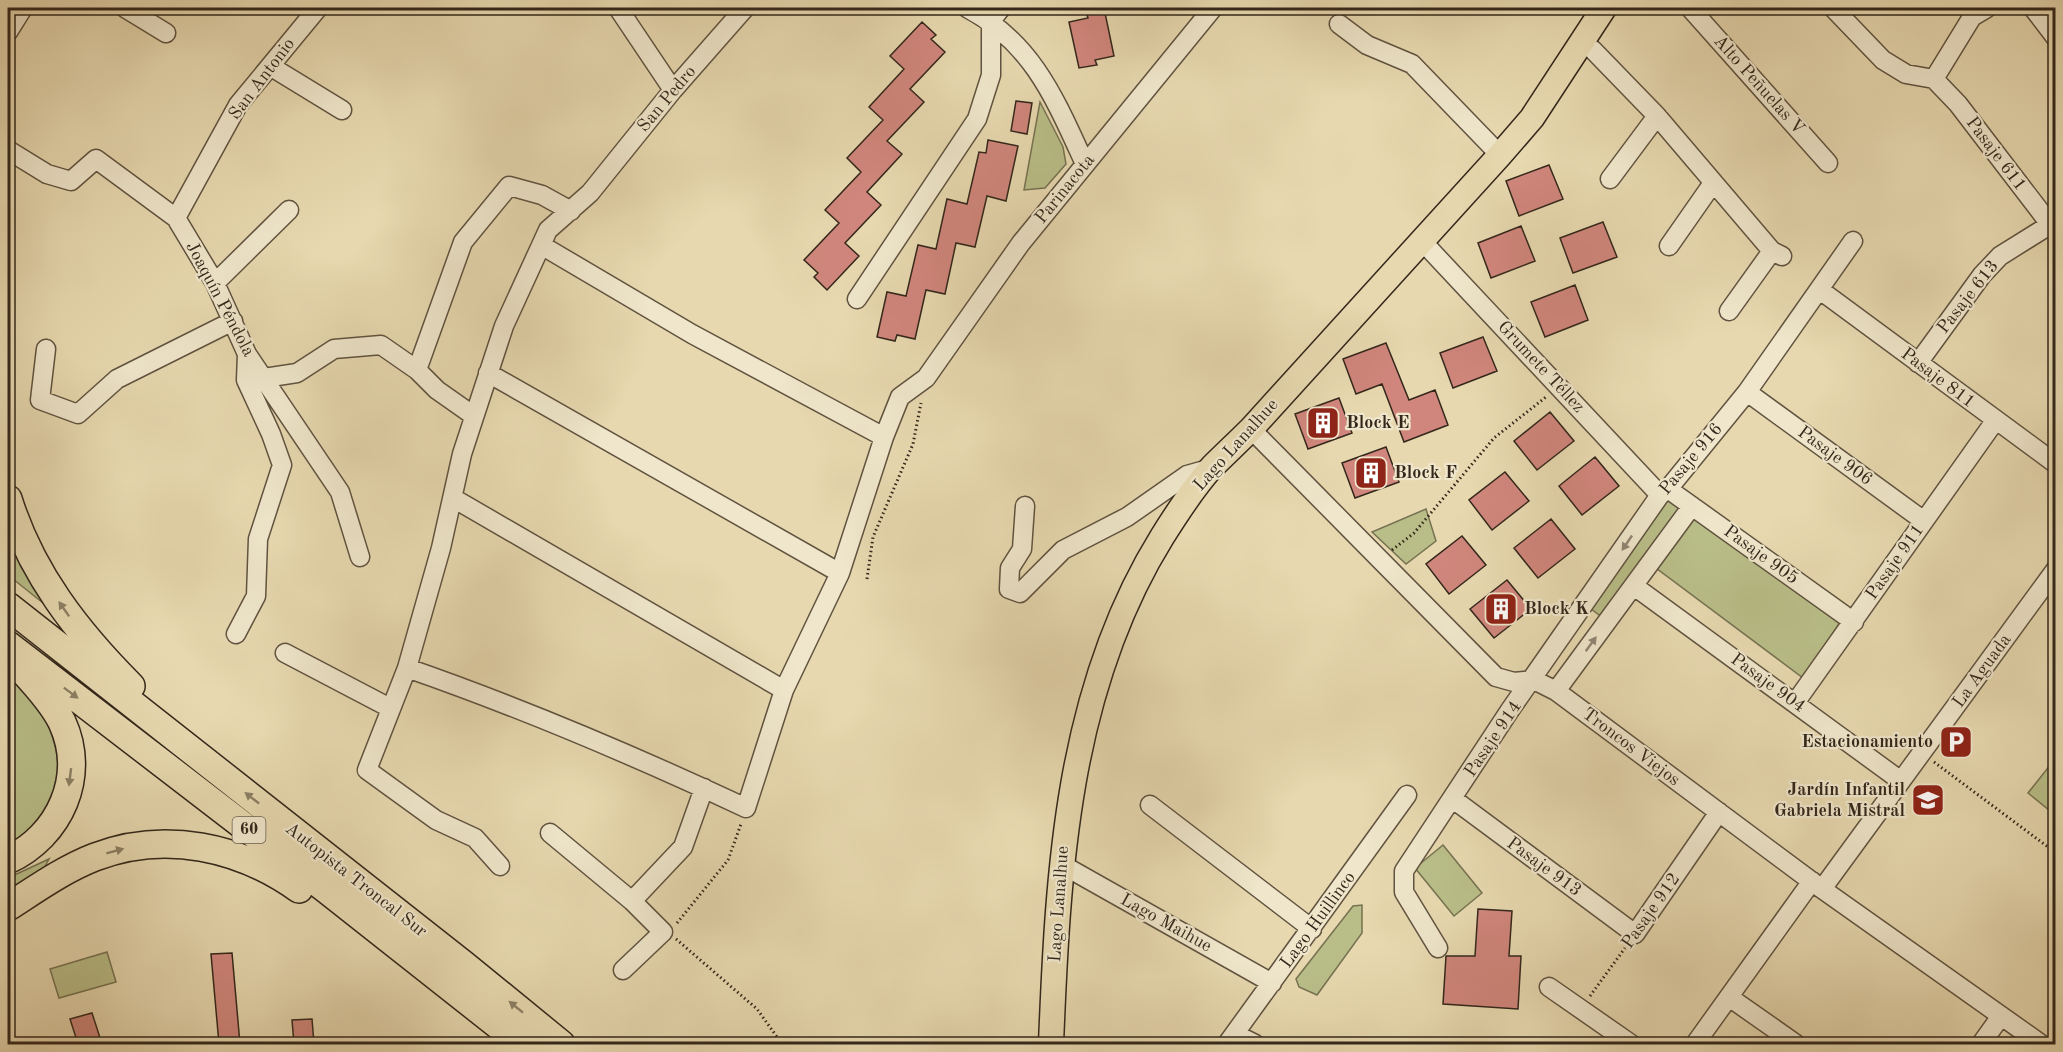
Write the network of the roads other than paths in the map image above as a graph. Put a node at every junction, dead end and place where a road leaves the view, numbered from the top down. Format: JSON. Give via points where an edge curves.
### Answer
{"nodes":[{"id":1,"x":23,"y":8,"type":"edge"},
{"id":2,"x":125,"y":8,"type":"edge"},
{"id":3,"x":318,"y":8,"type":"edge"},
{"id":4,"x":618,"y":8,"type":"edge"},
{"id":5,"x":746,"y":8,"type":"edge"},
{"id":6,"x":967,"y":8,"type":"edge"},
{"id":7,"x":1213,"y":8,"type":"edge"},
{"id":8,"x":1690,"y":8,"type":"edge"},
{"id":9,"x":1833,"y":8,"type":"edge"},
{"id":10,"x":2033,"y":8,"type":"edge"},
{"id":11,"x":1596,"y":11,"type":"edge"},
{"id":12,"x":1974,"y":11,"type":"edge"},
{"id":13,"x":996,"y":14,"type":"edge"},
{"id":14,"x":1340,"y":24,"type":"dead end"},
{"id":15,"x":8,"y":32,"type":"edge"},
{"id":16,"x":166,"y":33,"type":"dead end"},
{"id":17,"x":2055,"y":38,"type":"edge"},
{"id":18,"x":1583,"y":43,"type":"junction"},
{"id":19,"x":270,"y":66,"type":"junction"},
{"id":20,"x":1934,"y":79,"type":"junction"},
{"id":21,"x":673,"y":90,"type":"junction"},
{"id":22,"x":342,"y":110,"type":"dead end"},
{"id":23,"x":1657,"y":116,"type":"junction"},
{"id":24,"x":8,"y":150,"type":"edge"},
{"id":25,"x":1500,"y":155,"type":"junction"},
{"id":26,"x":1828,"y":163,"type":"dead end"},
{"id":27,"x":1085,"y":164,"type":"junction"},
{"id":28,"x":1610,"y":179,"type":"dead end"},
{"id":29,"x":1713,"y":183,"type":"junction"},
{"id":30,"x":289,"y":210,"type":"dead end"},
{"id":31,"x":571,"y":210,"type":"junction"},
{"id":32,"x":176,"y":218,"type":"junction"},
{"id":33,"x":2054,"y":226,"type":"edge"},
{"id":34,"x":1421,"y":240,"type":"junction"},
{"id":35,"x":1853,"y":241,"type":"dead end"},
{"id":36,"x":541,"y":245,"type":"junction"},
{"id":37,"x":1669,"y":246,"type":"dead end"},
{"id":38,"x":215,"y":283,"type":"junction"},
{"id":39,"x":1820,"y":290,"type":"junction"},
{"id":40,"x":857,"y":299,"type":"dead end"},
{"id":41,"x":1729,"y":311,"type":"dead end"},
{"id":42,"x":233,"y":321,"type":"junction"},
{"id":43,"x":46,"y":349,"type":"dead end"},
{"id":44,"x":247,"y":354,"type":"junction"},
{"id":45,"x":1918,"y":363,"type":"junction"},
{"id":46,"x":417,"y":370,"type":"junction"},
{"id":47,"x":488,"y":373,"type":"junction"},
{"id":48,"x":264,"y":378,"type":"junction"},
{"id":49,"x":1747,"y":392,"type":"junction"},
{"id":50,"x":474,"y":416,"type":"junction"},
{"id":51,"x":1995,"y":421,"type":"junction"},
{"id":52,"x":1251,"y":429,"type":"junction"},
{"id":53,"x":884,"y":437,"type":"junction"},
{"id":54,"x":2055,"y":464,"type":"edge"},
{"id":55,"x":1212,"y":468,"type":"junction"},
{"id":56,"x":1664,"y":492,"type":"junction"},
{"id":57,"x":453,"y":498,"type":"junction"},
{"id":58,"x":8,"y":499,"type":"edge"},
{"id":59,"x":1025,"y":506,"type":"dead end"},
{"id":60,"x":1692,"y":506,"type":"junction"},
{"id":61,"x":1924,"y":521,"type":"junction"},
{"id":62,"x":360,"y":557,"type":"dead end"},
{"id":63,"x":2055,"y":569,"type":"edge"},
{"id":64,"x":840,"y":573,"type":"junction"},
{"id":65,"x":1634,"y":586,"type":"junction"},
{"id":66,"x":8,"y":606,"type":"edge"},
{"id":67,"x":1854,"y":622,"type":"junction"},
{"id":68,"x":236,"y":634,"type":"dead end"},
{"id":69,"x":8,"y":645,"type":"edge"},
{"id":70,"x":285,"y":653,"type":"dead end"},
{"id":71,"x":8,"y":655,"type":"edge"},
{"id":72,"x":407,"y":668,"type":"junction"},
{"id":73,"x":1534,"y":680,"type":"junction"},
{"id":74,"x":784,"y":690,"type":"junction"},
{"id":75,"x":1556,"y":691,"type":"junction"},
{"id":76,"x":1795,"y":703,"type":"junction"},
{"id":77,"x":390,"y":708,"type":"junction"},
{"id":78,"x":220,"y":773,"type":"junction"},
{"id":79,"x":1901,"y":781,"type":"junction"},
{"id":80,"x":704,"y":788,"type":"junction"},
{"id":81,"x":1407,"y":795,"type":"dead end"},
{"id":82,"x":1453,"y":800,"type":"junction"},
{"id":83,"x":1150,"y":805,"type":"dead end"},
{"id":84,"x":1719,"y":812,"type":"junction"},
{"id":85,"x":550,"y":833,"type":"dead end"},
{"id":86,"x":8,"y":860,"type":"edge"},
{"id":87,"x":1061,"y":864,"type":"junction"},
{"id":88,"x":500,"y":866,"type":"dead end"},
{"id":89,"x":61,"y":874,"type":"junction"},
{"id":90,"x":1817,"y":885,"type":"junction"},
{"id":91,"x":632,"y":901,"type":"junction"},
{"id":92,"x":8,"y":907,"type":"edge"},
{"id":93,"x":8,"y":927,"type":"edge"},
{"id":94,"x":1312,"y":929,"type":"junction"},
{"id":95,"x":1635,"y":934,"type":"joint"},
{"id":96,"x":1438,"y":948,"type":"dead end"},
{"id":97,"x":623,"y":970,"type":"dead end"},
{"id":98,"x":1272,"y":983,"type":"junction"},
{"id":99,"x":1549,"y":987,"type":"dead end"},
{"id":100,"x":1729,"y":997,"type":"junction"},
{"id":101,"x":2001,"y":1016,"type":"junction"},
{"id":102,"x":488,"y":1017,"type":"junction"},
{"id":103,"x":1231,"y":1039,"type":"edge"},
{"id":104,"x":522,"y":1044,"type":"edge"},
{"id":105,"x":561,"y":1044,"type":"edge"},
{"id":106,"x":1051,"y":1044,"type":"edge"},
{"id":107,"x":1255,"y":1044,"type":"edge"},
{"id":108,"x":1630,"y":1044,"type":"edge"},
{"id":109,"x":1695,"y":1044,"type":"edge"},
{"id":110,"x":1796,"y":1044,"type":"edge"},
{"id":111,"x":1981,"y":1044,"type":"edge"},
{"id":112,"x":2041,"y":1044,"type":"edge"}],
"edges":[{"from":1,"to":15,"type":"street"},
{"from":2,"to":16,"type":"street"},
{"from":3,"to":19,"type":"street","name":"San Antonio"},
{"from":4,"to":21,"type":"street"},
{"from":5,"to":21,"type":"street","name":"San Pedro"},
{"from":6,"to":13,"type":"street"},
{"from":7,"to":27,"type":"street","name":"Parinacota"},
{"from":8,"to":26,"type":"street","name":"Alto Peñuelas V"},
{"from":9,"to":20,"type":"street","via":[[1883,60],[1906,74]]},
{"from":10,"to":17,"type":"street"},
{"from":11,"to":18,"type":"main road","name":"Lago Lanalhue"},
{"from":12,"to":20,"type":"street"},
{"from":13,"to":27,"type":"street","via":[[1050,88]]},
{"from":13,"to":40,"type":"street","via":[[991,75],[977,119]]},
{"from":14,"to":25,"type":"street","via":[[1367,45],[1412,63]]},
{"from":18,"to":23,"type":"street"},
{"from":18,"to":25,"type":"main road","name":"Lago Lanalhue","via":[[1532,118]]},
{"from":19,"to":22,"type":"street"},
{"from":19,"to":32,"type":"street","name":"San Antonio","via":[[238,105]]},
{"from":20,"to":33,"type":"street","name":"Pasaje 611"},
{"from":21,"to":31,"type":"street","name":"San Pedro","via":[[590,194]]},
{"from":23,"to":28,"type":"street"},
{"from":23,"to":29,"type":"street"},
{"from":24,"to":32,"type":"street","name":"Joaquín Péndola","via":[[47,174],[71,181],[96,159]]},
{"from":25,"to":34,"type":"main road","name":"Lago Lanalhue"},
{"from":27,"to":53,"type":"street","name":"Parinacota","via":[[1021,243],[926,378],[900,398]]},
{"from":29,"to":37,"type":"street"},
{"from":29,"to":41,"type":"street","via":[[1777,254]]},
{"from":30,"to":38,"type":"street"},
{"from":31,"to":36,"type":"street","name":"San Pedro","via":[[548,230]]},
{"from":31,"to":46,"type":"street","via":[[542,195],[509,186],[463,242]]},
{"from":32,"to":38,"type":"street","name":"Joaquín Péndola"},
{"from":33,"to":45,"type":"street","name":"Pasaje 613","via":[[2000,256]]},
{"from":34,"to":52,"type":"main road","name":"Lago Lanalhue"},
{"from":34,"to":56,"type":"street","name":"Grumete Téllez"},
{"from":35,"to":39,"type":"street","name":"Pasaje 916"},
{"from":36,"to":47,"type":"street","name":"San Pedro","via":[[504,326]]},
{"from":36,"to":53,"type":"street","via":[[692,334]]},
{"from":38,"to":42,"type":"street","name":"Joaquín Péndola"},
{"from":39,"to":45,"type":"street","name":"Pasaje 811"},
{"from":39,"to":49,"type":"street","name":"Pasaje 916"},
{"from":42,"to":43,"type":"street","via":[[117,379],[78,414],[40,400]]},
{"from":42,"to":44,"type":"street","name":"Joaquín Péndola"},
{"from":44,"to":48,"type":"street","name":"Joaquín Péndola"},
{"from":44,"to":68,"type":"street","via":[[246,380],[282,465],[258,539],[256,596]]},
{"from":45,"to":51,"type":"street","name":"Pasaje 811"},
{"from":46,"to":48,"type":"street","via":[[381,345],[334,349],[297,373]]},
{"from":46,"to":50,"type":"street","via":[[437,390]]},
{"from":47,"to":50,"type":"street","name":"San Pedro"},
{"from":47,"to":64,"type":"street"},
{"from":48,"to":62,"type":"street","name":"Joaquín Péndola","via":[[340,492]]},
{"from":49,"to":56,"type":"street","name":"Pasaje 916"},
{"from":49,"to":61,"type":"street","name":"Pasaje 906"},
{"from":50,"to":57,"type":"street","name":"San Pedro"},
{"from":51,"to":54,"type":"street","name":"Pasaje 811"},
{"from":51,"to":61,"type":"street","name":"Pasaje 911"},
{"from":52,"to":55,"type":"main road","name":"Lago Lanalhue"},
{"from":52,"to":73,"type":"street","name":"Troncos Viejos","via":[[1496,677],[1514,682]]},
{"from":53,"to":64,"type":"street","name":"Parinacota"},
{"from":55,"to":59,"type":"street","via":[[1187,475],[1126,517],[1063,550],[1020,593],[1009,590],[1010,568],[1022,549]]},
{"from":55,"to":87,"type":"main road","name":"Lago Lanalhue","via":[[1155,549],[1111,641],[1074,770]]},
{"from":56,"to":60,"type":"street","name":"Pasaje 905"},
{"from":56,"to":73,"type":"street","name":"Pasaje 916","one_way":true},
{"from":57,"to":72,"type":"street","name":"San Pedro"},
{"from":57,"to":74,"type":"street"},
{"from":78,"to":58,"type":"highway","one_way":true,"via":[[75,625],[42,579],[16,526]]},
{"from":60,"to":65,"type":"street","name":"Pasaje 916"},
{"from":60,"to":67,"type":"street","name":"Pasaje 905"},
{"from":61,"to":67,"type":"street","name":"Pasaje 911"},
{"from":63,"to":79,"type":"street","name":"La Aguada"},
{"from":64,"to":74,"type":"street","name":"Parinacota"},
{"from":75,"to":65,"type":"street","name":"Pasaje 916","one_way":true},
{"from":65,"to":76,"type":"street","name":"Pasaje 904"},
{"from":66,"to":78,"type":"highway","name":"Autopista Troncal Sur","number":"60"},
{"from":67,"to":76,"type":"street","name":"Pasaje 911"},
{"from":69,"to":102,"type":"highway","name":"Autopista Troncal Sur","number":"60","one_way":true},
{"from":70,"to":77,"type":"street"},
{"from":71,"to":86,"type":"highway","one_way":true,"via":[[56,710],[68,738],[71,766],[67,795],[54,822],[34,844]]},
{"from":72,"to":77,"type":"street","name":"San Pedro"},
{"from":72,"to":80,"type":"street","via":[[515,707]]},
{"from":73,"to":75,"type":"street","name":"Troncos Viejos"},
{"from":73,"to":82,"type":"street","name":"Pasaje 914","via":[[1510,710]]},
{"from":74,"to":80,"type":"street","name":"Parinacota","via":[[746,808]]},
{"from":75,"to":84,"type":"street","name":"Troncos Viejos"},
{"from":76,"to":79,"type":"street","name":"Pasaje 904"},
{"from":77,"to":88,"type":"street","name":"San Pedro","via":[[367,770],[436,820],[475,838]]},
{"from":105,"to":78,"type":"highway","name":"Autopista Troncal Sur","number":"60","one_way":true},
{"from":79,"to":90,"type":"street","name":"La Aguada"},
{"from":80,"to":91,"type":"street","via":[[683,847]]},
{"from":81,"to":94,"type":"street","name":"Lago Huillinco"},
{"from":82,"to":95,"type":"street","name":"Pasaje 913"},
{"from":82,"to":96,"type":"street","name":"Pasaje 914","via":[[1404,871],[1402,881],[1404,892]]},
{"from":83,"to":94,"type":"street"},
{"from":84,"to":90,"type":"street","name":"Troncos Viejos"},
{"from":84,"to":95,"type":"street","name":"Pasaje 912"},
{"from":85,"to":91,"type":"street"},
{"from":87,"to":98,"type":"street","name":"Lago Maihue"},
{"from":87,"to":106,"type":"main road","name":"Lago Lanalhue"},
{"from":89,"to":92,"type":"highway"},
{"from":89,"to":93,"type":"highway"},
{"from":89,"to":102,"type":"highway","one_way":true,"via":[[105,854],[153,844],[195,845],[240,856],[281,876]]},
{"from":90,"to":100,"type":"street","name":"La Aguada"},
{"from":90,"to":101,"type":"street","name":"Troncos Viejos"},
{"from":91,"to":97,"type":"street","via":[[663,932]]},
{"from":94,"to":98,"type":"street","name":"Lago Huillinco"},
{"from":98,"to":103,"type":"street","name":"Lago Huillinco"},
{"from":99,"to":108,"type":"street"},
{"from":100,"to":109,"type":"street","name":"La Aguada"},
{"from":100,"to":110,"type":"street"},
{"from":101,"to":111,"type":"street"},
{"from":101,"to":112,"type":"street","name":"Troncos Viejos"},
{"from":102,"to":104,"type":"highway","name":"Autopista Troncal Sur","number":"60"},
{"from":103,"to":107,"type":"street"}]}
